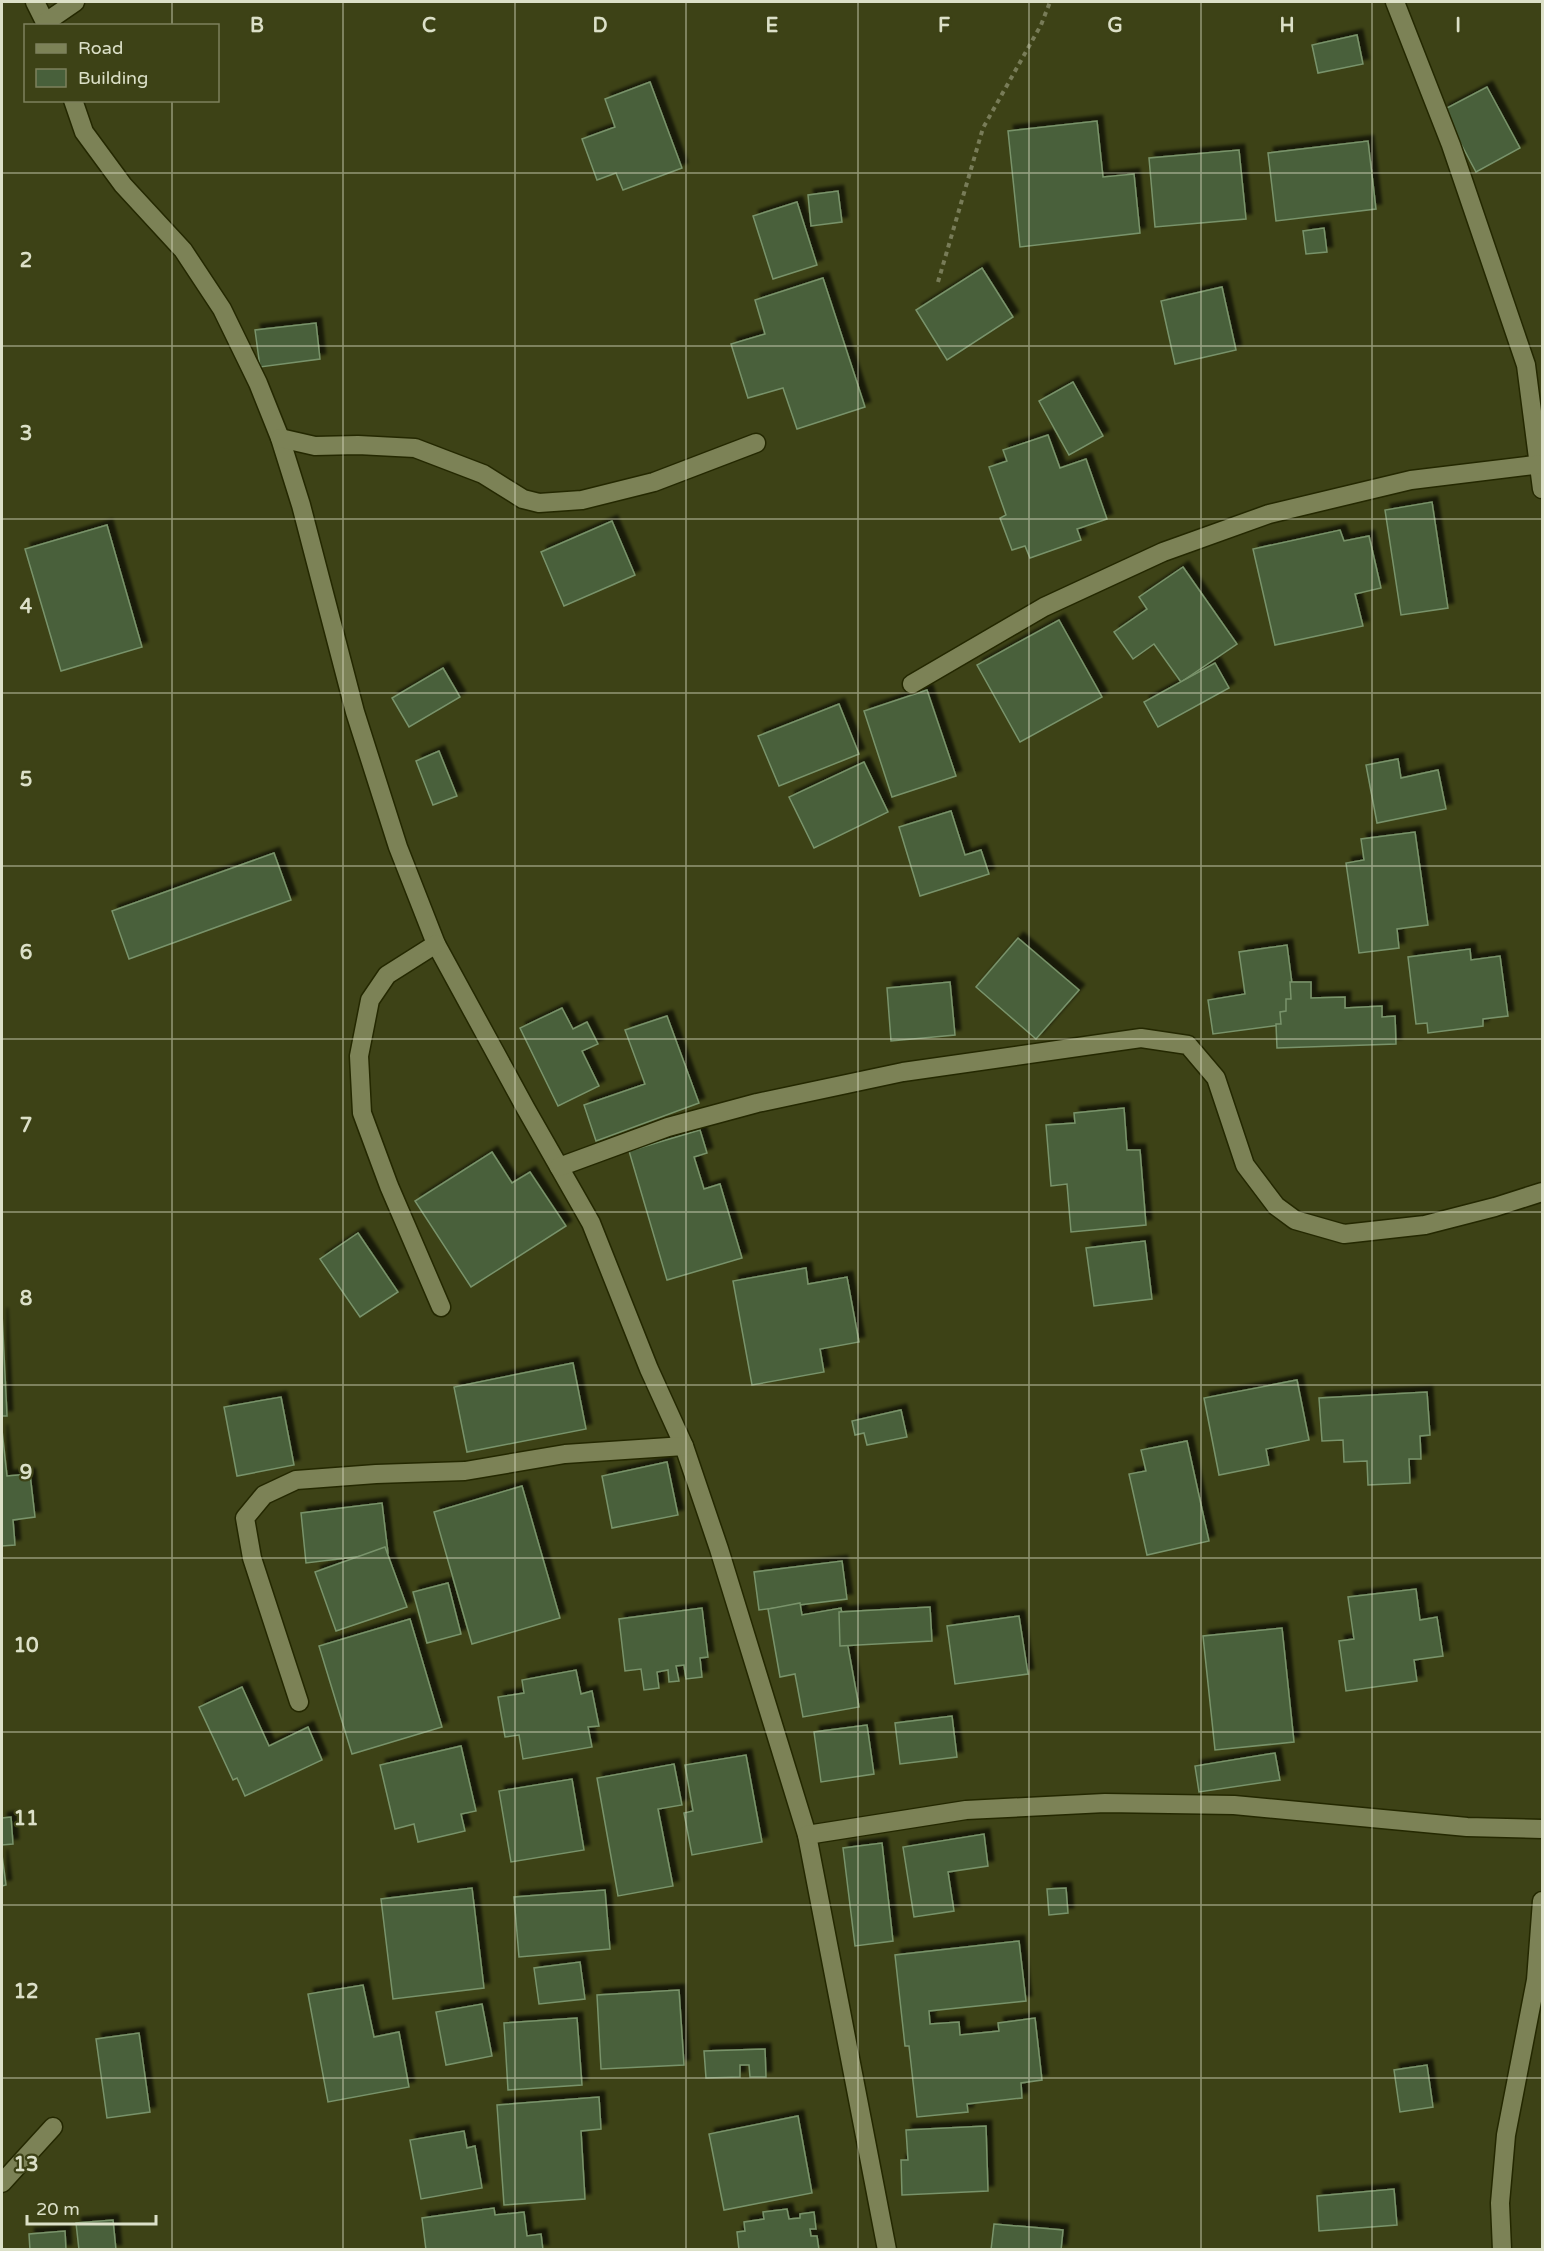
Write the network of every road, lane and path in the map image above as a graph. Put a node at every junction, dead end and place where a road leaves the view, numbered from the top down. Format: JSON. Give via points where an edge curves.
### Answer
{"nodes":[{"id":1,"x":35,"y":2,"type":"edge"},
{"id":2,"x":75,"y":2,"type":"edge"},
{"id":3,"x":1050,"y":2,"type":"edge"},
{"id":4,"x":1395,"y":2,"type":"edge"},
{"id":5,"x":46,"y":24,"type":"edge"},
{"id":6,"x":74,"y":102,"type":"edge"},
{"id":7,"x":938,"y":282,"type":"dead end"},
{"id":8,"x":280,"y":438,"type":"junction"},
{"id":9,"x":756,"y":444,"type":"dead end"},
{"id":10,"x":1540,"y":464,"type":"edge"},
{"id":11,"x":1542,"y":489,"type":"edge"},
{"id":12,"x":912,"y":684,"type":"dead end"},
{"id":13,"x":436,"y":944,"type":"junction"},
{"id":14,"x":559,"y":1167,"type":"junction"},
{"id":15,"x":1542,"y":1192,"type":"edge"},
{"id":16,"x":441,"y":1307,"type":"dead end"},
{"id":17,"x":684,"y":1446,"type":"junction"},
{"id":18,"x":299,"y":1702,"type":"dead end"},
{"id":19,"x":1542,"y":1829,"type":"edge"},
{"id":20,"x":807,"y":1835,"type":"junction"},
{"id":21,"x":1542,"y":1901,"type":"edge"},
{"id":22,"x":53,"y":2127,"type":"dead end"},
{"id":23,"x":2,"y":2182,"type":"edge"},
{"id":24,"x":887,"y":2250,"type":"edge"},
{"id":25,"x":1502,"y":2250,"type":"edge"}],
"edges":[{"from":1,"to":5,"type":"street"},
{"from":2,"to":5,"type":"street"},
{"from":3,"to":7,"type":"path","via":[[983,128]]},
{"from":4,"to":10,"type":"street","via":[[1451,145],[1526,365]]},
{"from":6,"to":8,"type":"street","via":[[84,132],[123,185],[183,250],[222,309]]},
{"from":8,"to":9,"type":"street","via":[[315,446],[415,448],[483,474],[523,499],[539,503],[582,500],[654,482]]},
{"from":8,"to":13,"type":"street","via":[[355,712],[398,848]]},
{"from":10,"to":11,"type":"street"},
{"from":10,"to":12,"type":"street","via":[[1411,480],[1269,514],[1163,552],[1044,607]]},
{"from":13,"to":14,"type":"street"},
{"from":13,"to":16,"type":"street","via":[[387,975],[370,1000],[359,1056],[362,1113]]},
{"from":14,"to":15,"type":"street","via":[[668,1127],[757,1103],[903,1072],[1141,1038],[1188,1045],[1216,1078],[1245,1166],[1276,1206],[1295,1220],[1344,1234],[1355,1233],[1425,1225]]},
{"from":14,"to":17,"type":"street","via":[[591,1223]]},
{"from":17,"to":18,"type":"street","via":[[565,1454],[465,1471],[296,1480],[264,1495],[245,1518],[246,1528],[252,1558]]},
{"from":17,"to":20,"type":"street"},
{"from":19,"to":20,"type":"street","via":[[1467,1827],[1234,1805],[1105,1803],[966,1810]]},
{"from":20,"to":24,"type":"street"},
{"from":21,"to":25,"type":"street","via":[[1536,1980],[1506,2135],[1500,2203]]},
{"from":22,"to":23,"type":"street"}]}
